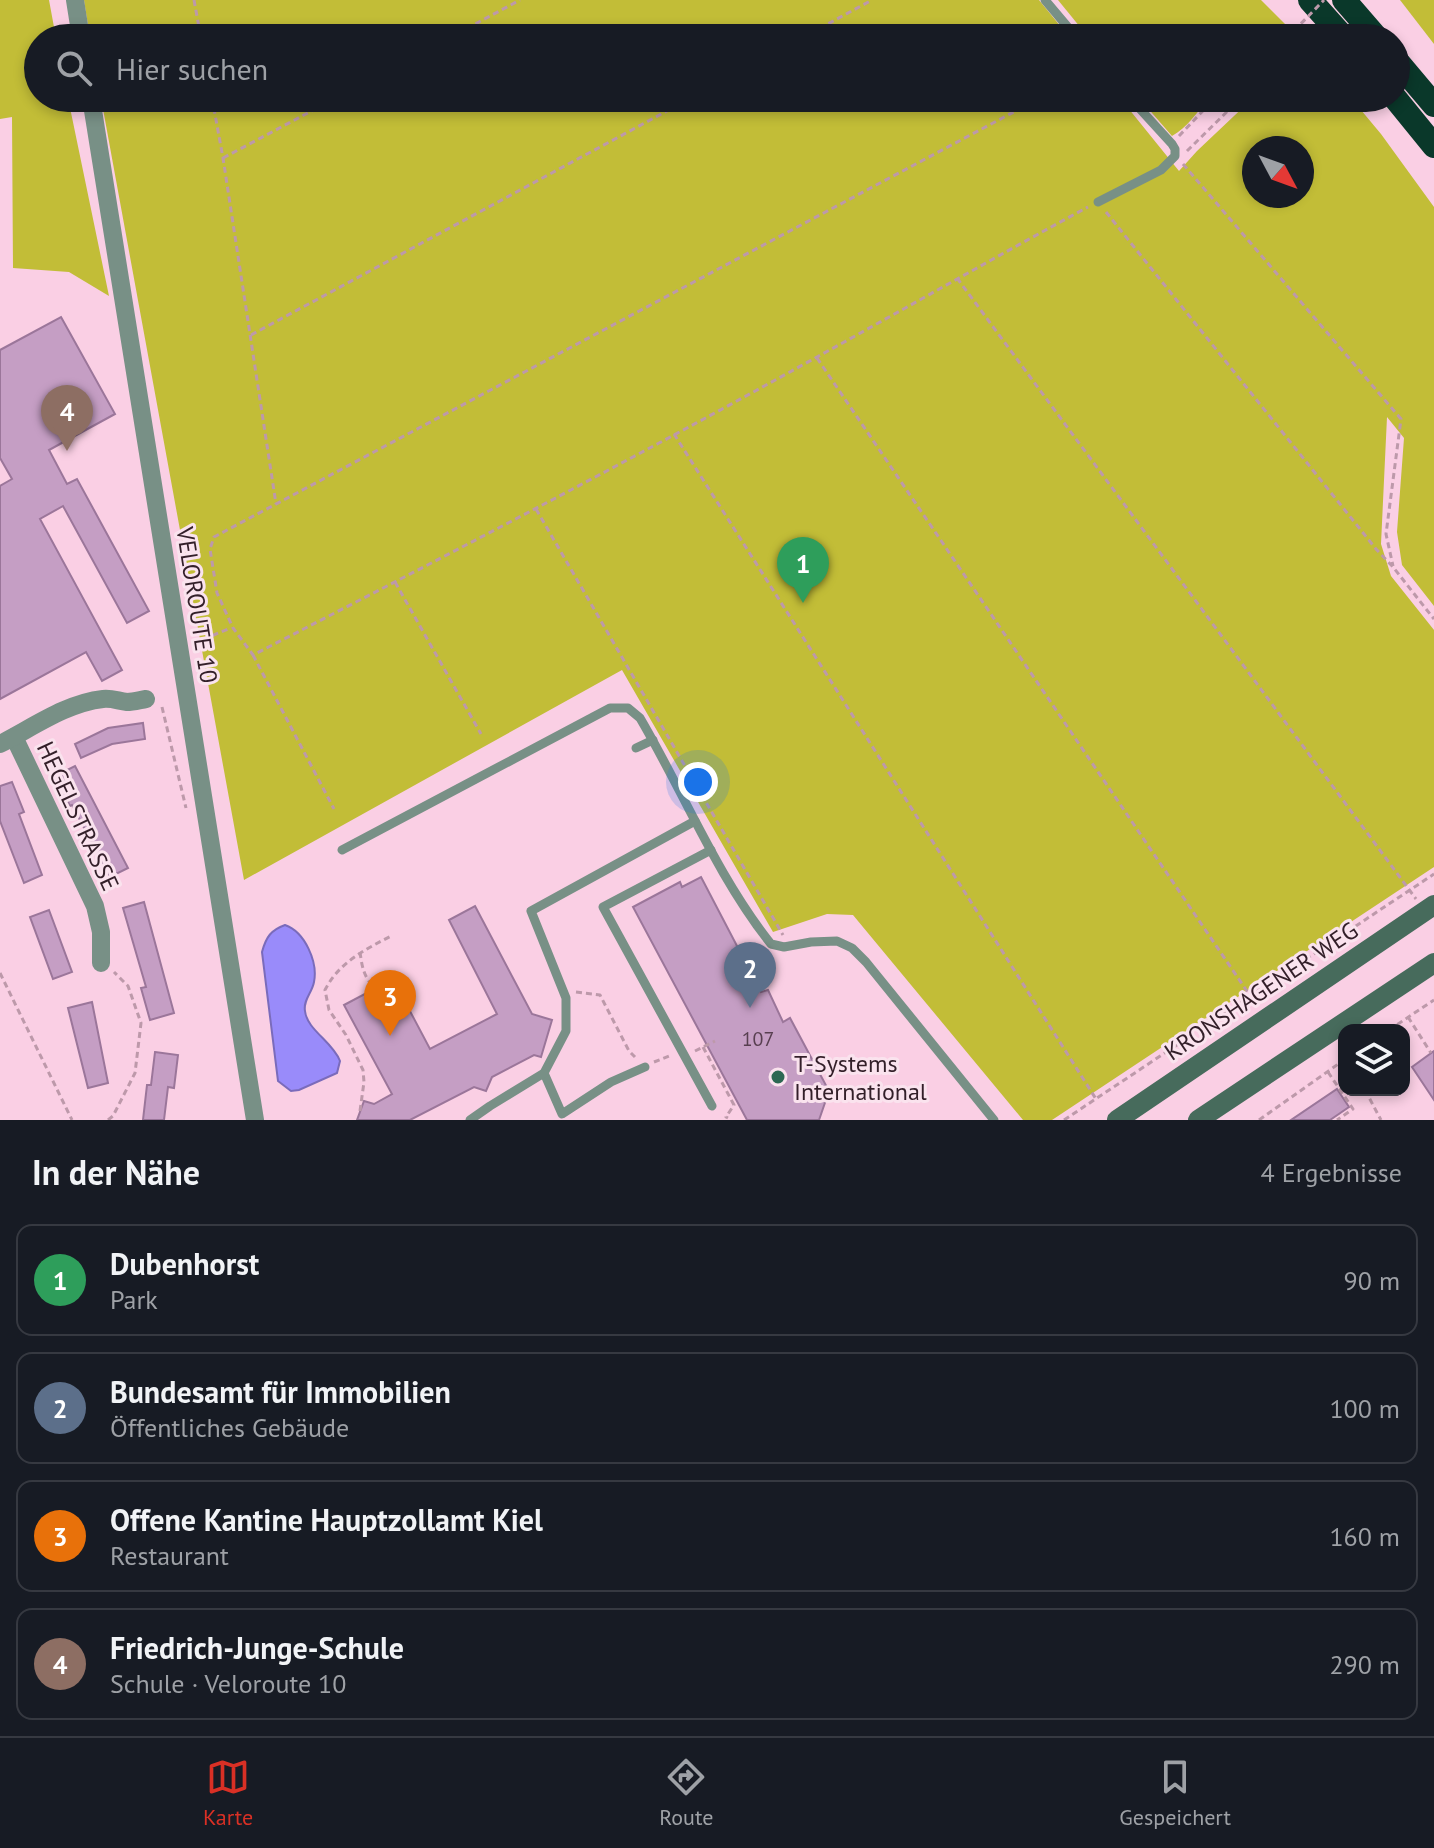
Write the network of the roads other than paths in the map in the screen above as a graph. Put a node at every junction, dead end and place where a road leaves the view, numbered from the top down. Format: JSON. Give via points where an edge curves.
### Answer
{"nodes":[{"id":1,"x":75,"y":0,"type":"edge"},
{"id":2,"x":1045,"y":0,"type":"edge"},
{"id":3,"x":1310,"y":0,"type":"edge"},
{"id":4,"x":1344,"y":0,"type":"edge"},
{"id":5,"x":79,"y":24,"type":"edge"},
{"id":6,"x":1065,"y":24,"type":"edge"},
{"id":7,"x":1331,"y":24,"type":"edge"},
{"id":8,"x":1365,"y":24,"type":"edge"},
{"id":9,"x":1410,"y":71,"type":"edge"},
{"id":10,"x":1410,"y":76,"type":"edge"},
{"id":11,"x":1434,"y":91,"type":"edge"},
{"id":12,"x":1434,"y":105,"type":"edge"},
{"id":13,"x":93,"y":112,"type":"edge"},
{"id":14,"x":1143,"y":112,"type":"edge"},
{"id":15,"x":1406,"y":112,"type":"edge"},
{"id":16,"x":1407,"y":112,"type":"edge"},
{"id":17,"x":1434,"y":146,"type":"edge"},
{"id":18,"x":1434,"y":155,"type":"edge"},
{"id":19,"x":1098,"y":202,"type":"road end"},
{"id":20,"x":146,"y":699,"type":"dead end"},
{"id":21,"x":653,"y":740,"type":"junction"},
{"id":22,"x":7,"y":741,"type":"edge"},
{"id":23,"x":636,"y":748,"type":"dead end"},
{"id":24,"x":695,"y":821,"type":"junction"},
{"id":25,"x":342,"y":850,"type":"dead end"},
{"id":26,"x":711,"y":850,"type":"junction"},
{"id":27,"x":1430,"y":908,"type":"edge"},
{"id":28,"x":101,"y":963,"type":"road end"},
{"id":29,"x":1434,"y":963,"type":"edge"},
{"id":30,"x":645,"y":1067,"type":"road end"},
{"id":31,"x":544,"y":1073,"type":"junction"},
{"id":32,"x":712,"y":1106,"type":"dead end"},
{"id":33,"x":255,"y":1120,"type":"edge"},
{"id":34,"x":470,"y":1120,"type":"edge"},
{"id":35,"x":994,"y":1120,"type":"edge"},
{"id":36,"x":1117,"y":1120,"type":"edge"},
{"id":37,"x":1198,"y":1120,"type":"edge"}],
"edges":[{"from":1,"to":5,"type":"street"},
{"from":2,"to":6,"type":"lane"},
{"from":3,"to":7,"type":"highway"},
{"from":4,"to":8,"type":"highway"},
{"from":9,"to":11,"type":"highway"},
{"from":10,"to":12,"type":"highway"},
{"from":13,"to":33,"type":"street","name":"VELOROUTE 10"},
{"from":14,"to":19,"type":"lane","via":[[1172,144],[1175,156],[1161,170]]},
{"from":15,"to":18,"type":"highway"},
{"from":16,"to":17,"type":"highway"},
{"from":20,"to":22,"type":"street","via":[[89,701]]},
{"from":21,"to":23,"type":"lane"},
{"from":21,"to":24,"type":"lane"},
{"from":21,"to":25,"type":"lane","via":[[628,708],[610,708]]},
{"from":22,"to":28,"type":"street","name":"HEGELSTRASSE","via":[[95,906]]},
{"from":24,"to":26,"type":"lane"},
{"from":24,"to":31,"type":"lane","via":[[531,911],[566,998],[566,1031]]},
{"from":26,"to":32,"type":"lane","via":[[603,907]]},
{"from":26,"to":35,"type":"lane","via":[[771,944],[837,941],[852,948]]},
{"from":27,"to":36,"type":"main road","name":"KRONSHAGENER WEG"},
{"from":29,"to":37,"type":"main road"},
{"from":30,"to":31,"type":"lane","via":[[562,1114]]},
{"from":31,"to":34,"type":"lane"}]}
